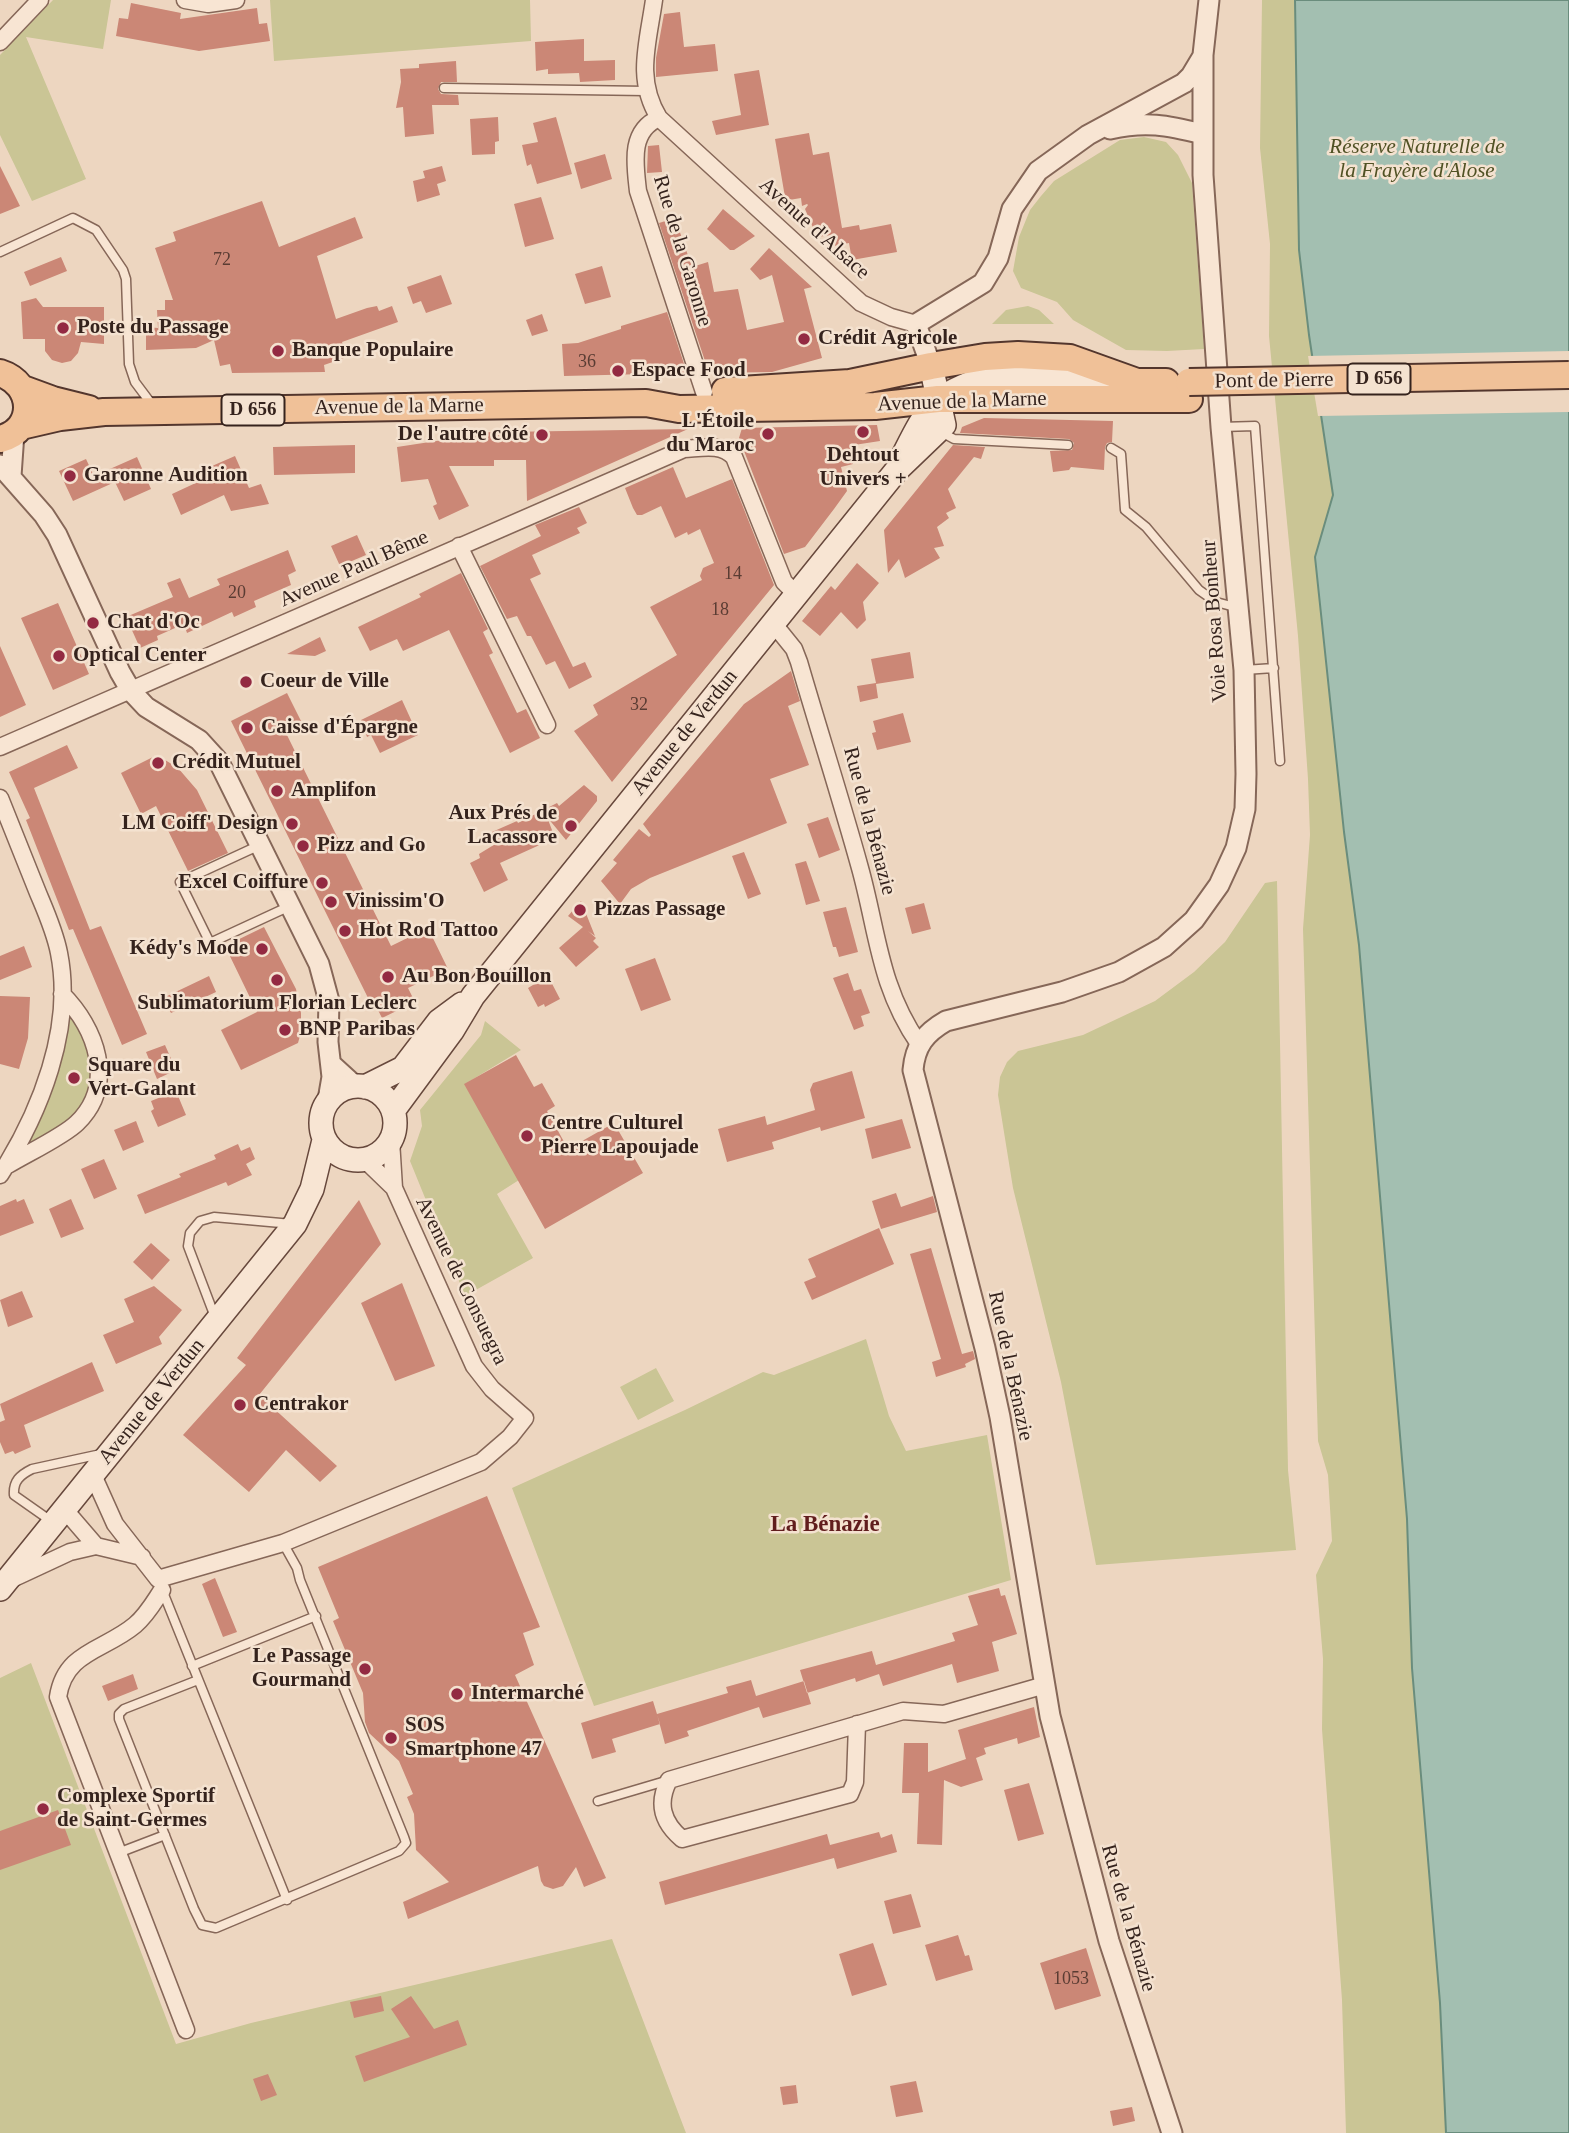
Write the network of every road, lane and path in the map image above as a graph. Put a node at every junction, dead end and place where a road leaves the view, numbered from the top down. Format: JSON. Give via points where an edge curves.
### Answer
{"nodes":[{"id":1,"x":40,"y":0,"type":"edge"},
{"id":2,"x":185,"y":0,"type":"edge"},
{"id":3,"x":236,"y":0,"type":"edge"},
{"id":4,"x":654,"y":0,"type":"edge"},
{"id":5,"x":1209,"y":0,"type":"edge"},
{"id":6,"x":0,"y":42,"type":"edge"},
{"id":7,"x":1203,"y":55,"type":"junction"},
{"id":8,"x":443,"y":88,"type":"dead end"},
{"id":9,"x":646,"y":91,"type":"junction"},
{"id":10,"x":659,"y":118,"type":"junction"},
{"id":11,"x":1202,"y":134,"type":"junction"},
{"id":12,"x":1088,"y":135,"type":"junction"},
{"id":13,"x":0,"y":252,"type":"edge"},
{"id":14,"x":916,"y":324,"type":"junction"},
{"id":15,"x":932,"y":366,"type":"junction"},
{"id":16,"x":1569,"y":375,"type":"edge"},
{"id":17,"x":6,"y":377,"type":"edge"},
{"id":18,"x":1137,"y":382,"type":"junction"},
{"id":19,"x":1189,"y":390,"type":"junction"},
{"id":20,"x":705,"y":392,"type":"junction"},
{"id":21,"x":1569,"y":392,"type":"edge"},
{"id":22,"x":938,"y":399,"type":"junction"},
{"id":23,"x":652,"y":403,"type":"junction"},
{"id":24,"x":156,"y":411,"type":"junction"},
{"id":25,"x":104,"y":412,"type":"junction"},
{"id":26,"x":1221,"y":427,"type":"junction"},
{"id":27,"x":939,"y":431,"type":"junction"},
{"id":28,"x":12,"y":433,"type":"edge"},
{"id":29,"x":1068,"y":445,"type":"dead end"},
{"id":30,"x":1111,"y":448,"type":"dead end"},
{"id":31,"x":6,"y":471,"type":"edge"},
{"id":32,"x":896,"y":471,"type":"junction"},
{"id":33,"x":459,"y":546,"type":"junction"},
{"id":34,"x":796,"y":594,"type":"junction"},
{"id":35,"x":1238,"y":608,"type":"junction"},
{"id":36,"x":773,"y":623,"type":"junction"},
{"id":37,"x":1274,"y":668,"type":"junction"},
{"id":38,"x":1244,"y":670,"type":"junction"},
{"id":39,"x":131,"y":691,"type":"junction"},
{"id":40,"x":547,"y":725,"type":"dead end"},
{"id":41,"x":0,"y":747,"type":"edge"},
{"id":42,"x":1280,"y":761,"type":"dead end"},
{"id":43,"x":0,"y":798,"type":"edge"},
{"id":44,"x":260,"y":845,"type":"junction"},
{"id":45,"x":290,"y":905,"type":"junction"},
{"id":46,"x":62,"y":994,"type":"junction"},
{"id":47,"x":473,"y":996,"type":"junction"},
{"id":48,"x":919,"y":1044,"type":"junction"},
{"id":49,"x":332,"y":1065,"type":"junction"},
{"id":50,"x":360,"y":1086,"type":"junction"},
{"id":51,"x":328,"y":1100,"type":"junction"},
{"id":52,"x":393,"y":1111,"type":"junction"},
{"id":53,"x":324,"y":1140,"type":"junction"},
{"id":54,"x":391,"y":1140,"type":"junction"},
{"id":55,"x":358,"y":1160,"type":"junction"},
{"id":56,"x":3,"y":1171,"type":"edge"},
{"id":57,"x":394,"y":1188,"type":"junction"},
{"id":58,"x":298,"y":1218,"type":"junction"},
{"id":59,"x":217,"y":1321,"type":"junction"},
{"id":60,"x":112,"y":1451,"type":"junction"},
{"id":61,"x":93,"y":1475,"type":"junction"},
{"id":62,"x":59,"y":1516,"type":"junction"},
{"id":63,"x":283,"y":1543,"type":"junction"},
{"id":64,"x":96,"y":1546,"type":"junction"},
{"id":65,"x":142,"y":1557,"type":"junction"},
{"id":66,"x":160,"y":1585,"type":"junction"},
{"id":67,"x":3,"y":1586,"type":"edge"},
{"id":68,"x":316,"y":1616,"type":"junction"},
{"id":69,"x":192,"y":1666,"type":"junction"},
{"id":70,"x":198,"y":1679,"type":"junction"},
{"id":71,"x":1045,"y":1685,"type":"junction"},
{"id":72,"x":856,"y":1724,"type":"junction"},
{"id":73,"x":669,"y":1780,"type":"junction"},
{"id":74,"x":598,"y":1801,"type":"dead end"},
{"id":75,"x":165,"y":1835,"type":"junction"},
{"id":76,"x":118,"y":1853,"type":"junction"},
{"id":77,"x":287,"y":1900,"type":"junction"},
{"id":78,"x":186,"y":2029,"type":"dead end"},
{"id":79,"x":1172,"y":2133,"type":"edge"}],
"edges":[{"from":1,"to":6,"type":"street"},
{"from":2,"to":3,"type":"street","via":[[208,4]]},
{"from":4,"to":9,"type":"street","via":[[643,75]]},
{"from":5,"to":7,"type":"street","name":"Voie Rosa Bonheur"},
{"from":7,"to":11,"type":"street","name":"Voie Rosa Bonheur"},
{"from":7,"to":12,"type":"street","via":[[1191,76],[1172,91]]},
{"from":8,"to":9,"type":"lane"},
{"from":9,"to":10,"type":"street"},
{"from":10,"to":14,"type":"street","name":"Avenue d'Alsace","via":[[861,303]]},
{"from":10,"to":20,"type":"street","name":"Rue de la Garonne","via":[[643,129],[636,144],[638,191]]},
{"from":11,"to":12,"type":"street","via":[[1158,123]]},
{"from":11,"to":26,"type":"street","name":"Voie Rosa Bonheur"},
{"from":12,"to":14,"type":"street","via":[[1030,181],[1012,209],[998,258],[983,283]]},
{"from":13,"to":24,"type":"lane","via":[[73,218],[96,230],[126,279],[129,364],[135,382]]},
{"from":14,"to":15,"type":"street"},
{"from":15,"to":18,"type":"main road","name":"Avenue de la Marne","number":"D 656","via":[[985,357],[1046,356],[1070,358]]},
{"from":15,"to":20,"type":"main road","name":"Avenue de la Marne","number":"D 656","via":[[850,383]]},
{"from":15,"to":22,"type":"main road"},
{"from":16,"to":19,"type":"main road","name":"Pont de Pierre","number":"D 656","bridge":true},
{"from":17,"to":25,"type":"main road","name":"Avenue de la Marne","number":"D 656","via":[[53,400]]},
{"from":17,"to":28,"type":"main road","via":[[27,402],[26,415]]},
{"from":18,"to":19,"type":"main road","name":"Avenue de la Marne","number":"D 656"},
{"from":18,"to":22,"type":"main road","via":[[986,378]]},
{"from":19,"to":21,"type":"main road","name":"Pont de Pierre","number":"D 656"},
{"from":19,"to":22,"type":"main road","name":"Avenue de la Marne","number":"D 656"},
{"from":20,"to":23,"type":"main road","name":"Avenue de la Marne","number":"D 656","via":[[679,392]]},
{"from":22,"to":23,"type":"main road","name":"Avenue de la Marne","number":"D 656","via":[[875,406],[679,409]]},
{"from":22,"to":27,"type":"main road","via":[[944,425]]},
{"from":22,"to":32,"type":"main road","name":"Avenue de Verdun","via":[[919,424]]},
{"from":23,"to":24,"type":"main road","name":"Avenue de la Marne","number":"D 656"},
{"from":24,"to":25,"type":"main road","name":"Avenue de la Marne","number":"D 656"},
{"from":25,"to":28,"type":"main road","name":"Avenue de la Marne","number":"D 656","via":[[60,418]]},
{"from":26,"to":35,"type":"street","name":"Voie Rosa Bonheur"},
{"from":26,"to":37,"type":"lane","via":[[1255,426]]},
{"from":27,"to":29,"type":"lane","via":[[954,439]]},
{"from":27,"to":32,"type":"main road","name":"Avenue de Verdun"},
{"from":28,"to":31,"type":"street"},
{"from":30,"to":35,"type":"lane","via":[[1121,454],[1125,510],[1146,527],[1199,590],[1216,602]]},
{"from":31,"to":39,"type":"street","via":[[57,535]]},
{"from":32,"to":34,"type":"main road","name":"Avenue de Verdun"},
{"from":33,"to":34,"type":"street","name":"Avenue Paul Bême","via":[[672,452],[718,447],[729,451],[739,468],[784,582]]},
{"from":33,"to":39,"type":"street","name":"Avenue Paul Bême"},
{"from":33,"to":40,"type":"street"},
{"from":34,"to":36,"type":"main road","name":"Avenue de Verdun"},
{"from":35,"to":38,"type":"street","name":"Voie Rosa Bonheur"},
{"from":36,"to":47,"type":"main road","name":"Avenue de Verdun"},
{"from":36,"to":48,"type":"street","name":"Rue de la Bénazie","via":[[799,663],[861,872],[881,963],[903,1020]]},
{"from":37,"to":38,"type":"lane"},
{"from":37,"to":42,"type":"lane"},
{"from":38,"to":48,"type":"street","name":"Voie Rosa Bonheur","via":[[1245,809],[1236,848],[1219,885],[1194,920],[1164,947],[1119,972],[1062,992],[946,1021]]},
{"from":39,"to":41,"type":"street","name":"Avenue Paul Bême"},
{"from":39,"to":44,"type":"street","via":[[146,707],[186,730],[209,750]]},
{"from":43,"to":46,"type":"street","via":[[54,932]]},
{"from":44,"to":45,"type":"street"},
{"from":44,"to":45,"type":"lane","via":[[180,882],[210,943]]},
{"from":45,"to":49,"type":"street","via":[[325,982]]},
{"from":46,"to":56,"type":"street","via":[[51,1065],[30,1120]]},
{"from":46,"to":56,"type":"street","via":[[78,1009],[99,1055],[97,1092],[76,1124]]},
{"from":47,"to":50,"type":"main road","name":"Avenue de Verdun","via":[[439,1021],[403,1068]]},
{"from":47,"to":52,"type":"main road","name":"Avenue de Verdun"},
{"from":48,"to":71,"type":"street","name":"Rue de la Bénazie","via":[[913,1070],[985,1348]]},
{"from":49,"to":50,"type":"street"},
{"from":49,"to":51,"type":"street"},
{"from":50,"to":51,"type":"main road","via":[[345,1088]]},
{"from":50,"to":52,"type":"main road","via":[[377,1091]]},
{"from":51,"to":53,"type":"main road","via":[[321,1119]]},
{"from":52,"to":54,"type":"main road"},
{"from":53,"to":55,"type":"main road","via":[[336,1153]]},
{"from":53,"to":58,"type":"main road","name":"Avenue de Verdun","via":[[318,1170]]},
{"from":54,"to":55,"type":"main road","via":[[380,1153]]},
{"from":54,"to":57,"type":"street","name":"Avenue de Consuegra"},
{"from":55,"to":57,"type":"street","name":"Avenue de Consuegra"},
{"from":55,"to":58,"type":"main road","name":"Avenue de Verdun","via":[[333,1176]]},
{"from":57,"to":63,"type":"street","name":"Avenue de Consuegra","via":[[474,1366],[526,1419],[481,1462]]},
{"from":58,"to":59,"type":"main road","name":"Avenue de Verdun"},
{"from":58,"to":59,"type":"lane","via":[[214,1217],[200,1221],[190,1233],[188,1245]]},
{"from":59,"to":60,"type":"main road","name":"Avenue de Verdun"},
{"from":60,"to":61,"type":"main road","name":"Avenue de Verdun"},
{"from":60,"to":62,"type":"lane","via":[[32,1469],[16,1480],[14,1494]]},
{"from":61,"to":62,"type":"main road","name":"Avenue de Verdun"},
{"from":61,"to":65,"type":"street","via":[[115,1524]]},
{"from":62,"to":64,"type":"street"},
{"from":62,"to":67,"type":"main road","name":"Avenue de Verdun"},
{"from":63,"to":66,"type":"street"},
{"from":63,"to":68,"type":"lane"},
{"from":64,"to":65,"type":"street"},
{"from":64,"to":67,"type":"street","via":[[70,1552]]},
{"from":65,"to":66,"type":"street"},
{"from":66,"to":69,"type":"lane"},
{"from":66,"to":76,"type":"street","via":[[148,1612],[135,1625],[78,1658],[64,1674],[58,1697]]},
{"from":68,"to":69,"type":"lane"},
{"from":68,"to":77,"type":"lane","via":[[406,1843],[399,1852]]},
{"from":69,"to":70,"type":"lane"},
{"from":70,"to":75,"type":"lane","via":[[119,1714]]},
{"from":70,"to":77,"type":"lane"},
{"from":71,"to":72,"type":"street","via":[[944,1714],[903,1711]]},
{"from":71,"to":79,"type":"street","name":"Rue de la Bénazie","via":[[1109,1941]]},
{"from":72,"to":73,"type":"street"},
{"from":72,"to":73,"type":"street","via":[[855,1782],[850,1794],[838,1799],[682,1839],[672,1831],[662,1809]]},
{"from":73,"to":74,"type":"lane"},
{"from":75,"to":76,"type":"lane"},
{"from":75,"to":77,"type":"lane","via":[[202,1925],[216,1928]]},
{"from":76,"to":78,"type":"street"}]}
